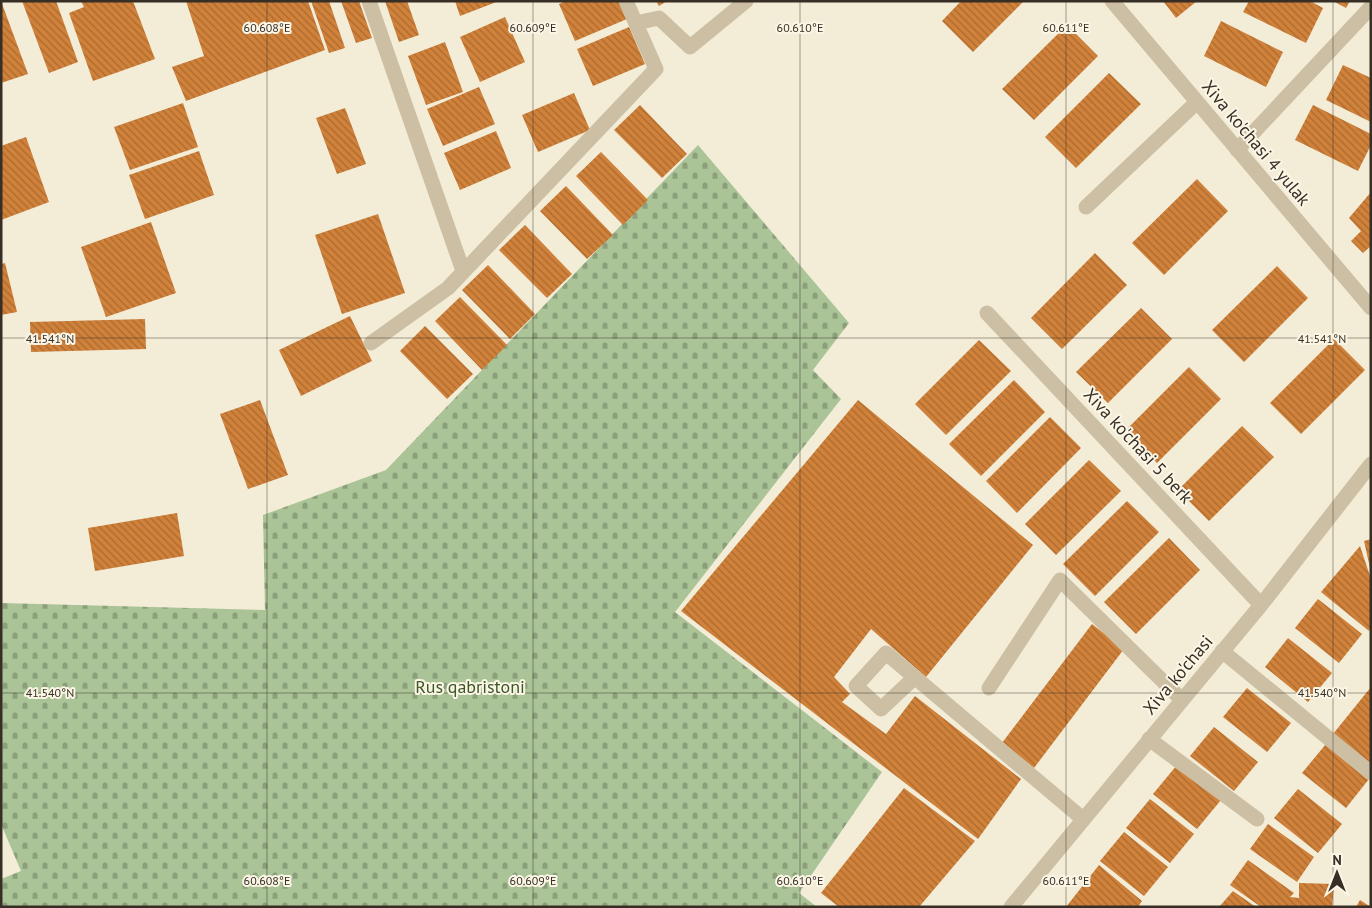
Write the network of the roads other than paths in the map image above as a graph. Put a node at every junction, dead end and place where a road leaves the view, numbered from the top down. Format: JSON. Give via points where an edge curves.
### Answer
{"nodes":[{"id":1,"x":369,"y":1,"type":"edge"},
{"id":2,"x":626,"y":1,"type":"edge"},
{"id":3,"x":746,"y":1,"type":"edge"},
{"id":4,"x":1112,"y":1,"type":"edge"},
{"id":5,"x":1371,"y":7,"type":"edge"},
{"id":6,"x":636,"y":23,"type":"junction"},
{"id":7,"x":1197,"y":102,"type":"junction"},
{"id":8,"x":1237,"y":150,"type":"junction"},
{"id":9,"x":1086,"y":207,"type":"dead end"},
{"id":10,"x":463,"y":272,"type":"junction"},
{"id":11,"x":1371,"y":308,"type":"edge"},
{"id":12,"x":987,"y":313,"type":"dead end"},
{"id":13,"x":371,"y":344,"type":"dead end"},
{"id":14,"x":1371,"y":464,"type":"edge"},
{"id":15,"x":1261,"y":605,"type":"junction"},
{"id":16,"x":1222,"y":651,"type":"junction"},
{"id":17,"x":915,"y":677,"type":"dead end"},
{"id":18,"x":989,"y":688,"type":"dead end"},
{"id":19,"x":1182,"y":700,"type":"junction"},
{"id":20,"x":1149,"y":739,"type":"junction"},
{"id":21,"x":1371,"y":773,"type":"edge"},
{"id":22,"x":1256,"y":819,"type":"dead end"},
{"id":23,"x":1083,"y":820,"type":"junction"},
{"id":24,"x":1019,"y":904,"type":"edge"}],
"edges":[{"from":1,"to":10,"type":"street"},
{"from":2,"to":6,"type":"street"},
{"from":3,"to":6,"type":"street","via":[[690,47],[659,18]]},
{"from":4,"to":7,"type":"street","name":"Xiva ko'chasi 4 yulak"},
{"from":5,"to":8,"type":"street"},
{"from":6,"to":10,"type":"street","via":[[656,69]]},
{"from":7,"to":8,"type":"street","name":"Xiva ko'chasi 4 yulak"},
{"from":7,"to":9,"type":"street"},
{"from":8,"to":11,"type":"street","name":"Xiva ko'chasi 4 yulak"},
{"from":10,"to":13,"type":"street","via":[[448,288]]},
{"from":12,"to":15,"type":"street","name":"Xiva ko'chasi 5 berk"},
{"from":14,"to":15,"type":"street","name":"Xiva ko'chasi"},
{"from":15,"to":16,"type":"street","name":"Xiva ko'chasi"},
{"from":16,"to":19,"type":"street","name":"Xiva ko'chasi"},
{"from":16,"to":21,"type":"street"},
{"from":17,"to":23,"type":"street"},
{"from":18,"to":19,"type":"street","via":[[1060,580]]},
{"from":19,"to":20,"type":"street","name":"Xiva ko'chasi"},
{"from":20,"to":22,"type":"street"},
{"from":20,"to":23,"type":"street","name":"Xiva ko'chasi"},
{"from":23,"to":24,"type":"street","name":"Xiva ko'chasi"}]}
